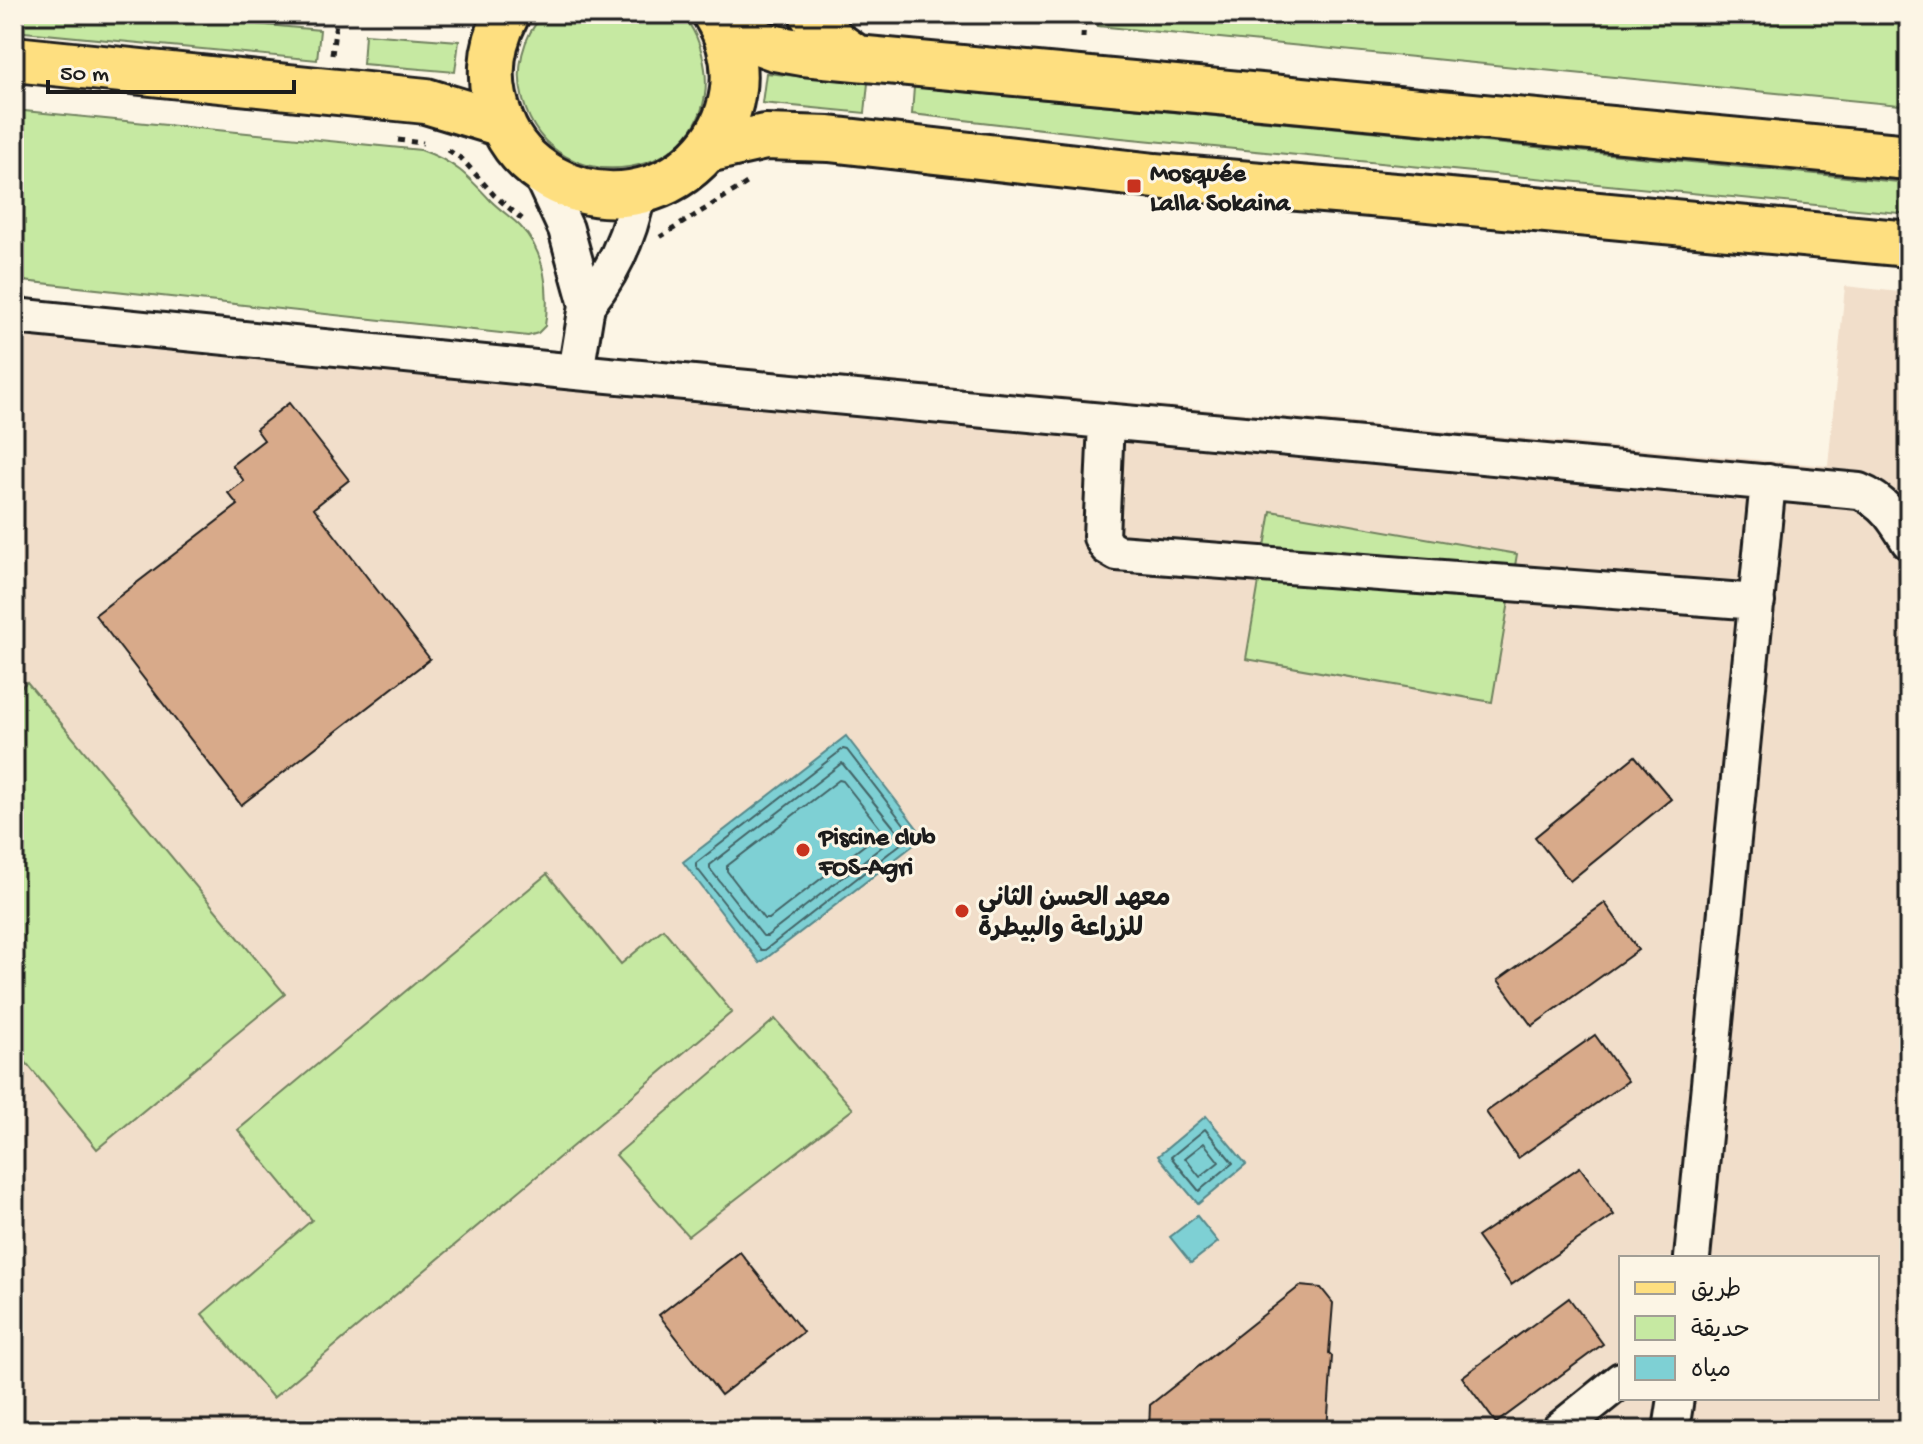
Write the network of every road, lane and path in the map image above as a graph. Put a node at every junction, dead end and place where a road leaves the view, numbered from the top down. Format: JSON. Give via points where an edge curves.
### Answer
{"nodes":[{"id":1,"x":507,"y":14,"type":"edge"},
{"id":2,"x":812,"y":14,"type":"edge"},
{"id":3,"x":1084,"y":14,"type":"edge"},
{"id":4,"x":719,"y":19,"type":"edge"},
{"id":5,"x":1083,"y":38,"type":"dead end"},
{"id":6,"x":855,"y":57,"type":"junction"},
{"id":7,"x":14,"y":59,"type":"edge"},
{"id":8,"x":502,"y":124,"type":"junction"},
{"id":9,"x":707,"y":150,"type":"junction"},
{"id":10,"x":1909,"y":157,"type":"edge"},
{"id":11,"x":539,"y":171,"type":"junction"},
{"id":12,"x":638,"y":193,"type":"junction"},
{"id":13,"x":1909,"y":244,"type":"edge"},
{"id":14,"x":587,"y":305,"type":"junction"},
{"id":15,"x":14,"y":316,"type":"edge"},
{"id":16,"x":576,"y":372,"type":"junction"},
{"id":17,"x":1106,"y":422,"type":"junction"},
{"id":18,"x":1768,"y":482,"type":"junction"},
{"id":19,"x":1909,"y":542,"type":"edge"},
{"id":20,"x":1757,"y":602,"type":"junction"},
{"id":21,"x":1692,"y":1256,"type":"edge"},
{"id":22,"x":1619,"y":1382,"type":"edge"},
{"id":23,"x":1676,"y":1400,"type":"edge"},
{"id":24,"x":1559,"y":1430,"type":"edge"},
{"id":25,"x":1671,"y":1430,"type":"edge"}],
"edges":[{"from":1,"to":8,"type":"main road","via":[[491,66]]},
{"from":2,"to":6,"type":"main road","via":[[835,43]]},
{"from":3,"to":5,"type":"path"},
{"from":4,"to":6,"type":"main road","via":[[775,48]]},
{"from":4,"to":9,"type":"main road","via":[[731,49],[734,92],[720,132]]},
{"from":6,"to":10,"type":"main road"},
{"from":7,"to":8,"type":"main road","via":[[426,101]]},
{"from":8,"to":11,"type":"main road"},
{"from":9,"to":12,"type":"main road","via":[[676,177]]},
{"from":9,"to":13,"type":"main road","via":[[765,137],[818,138],[1155,176]]},
{"from":11,"to":12,"type":"main road","via":[[570,188],[603,196]]},
{"from":11,"to":14,"type":"street","via":[[566,229]]},
{"from":12,"to":14,"type":"street","via":[[624,244]]},
{"from":14,"to":16,"type":"street"},
{"from":15,"to":16,"type":"street"},
{"from":16,"to":17,"type":"street"},
{"from":17,"to":18,"type":"street"},
{"from":17,"to":20,"type":"street","via":[[1101,537],[1117,553]]},
{"from":18,"to":19,"type":"street","via":[[1874,497]]},
{"from":18,"to":20,"type":"street"},
{"from":20,"to":21,"type":"street"},
{"from":22,"to":24,"type":"street"},
{"from":23,"to":25,"type":"street"}]}
